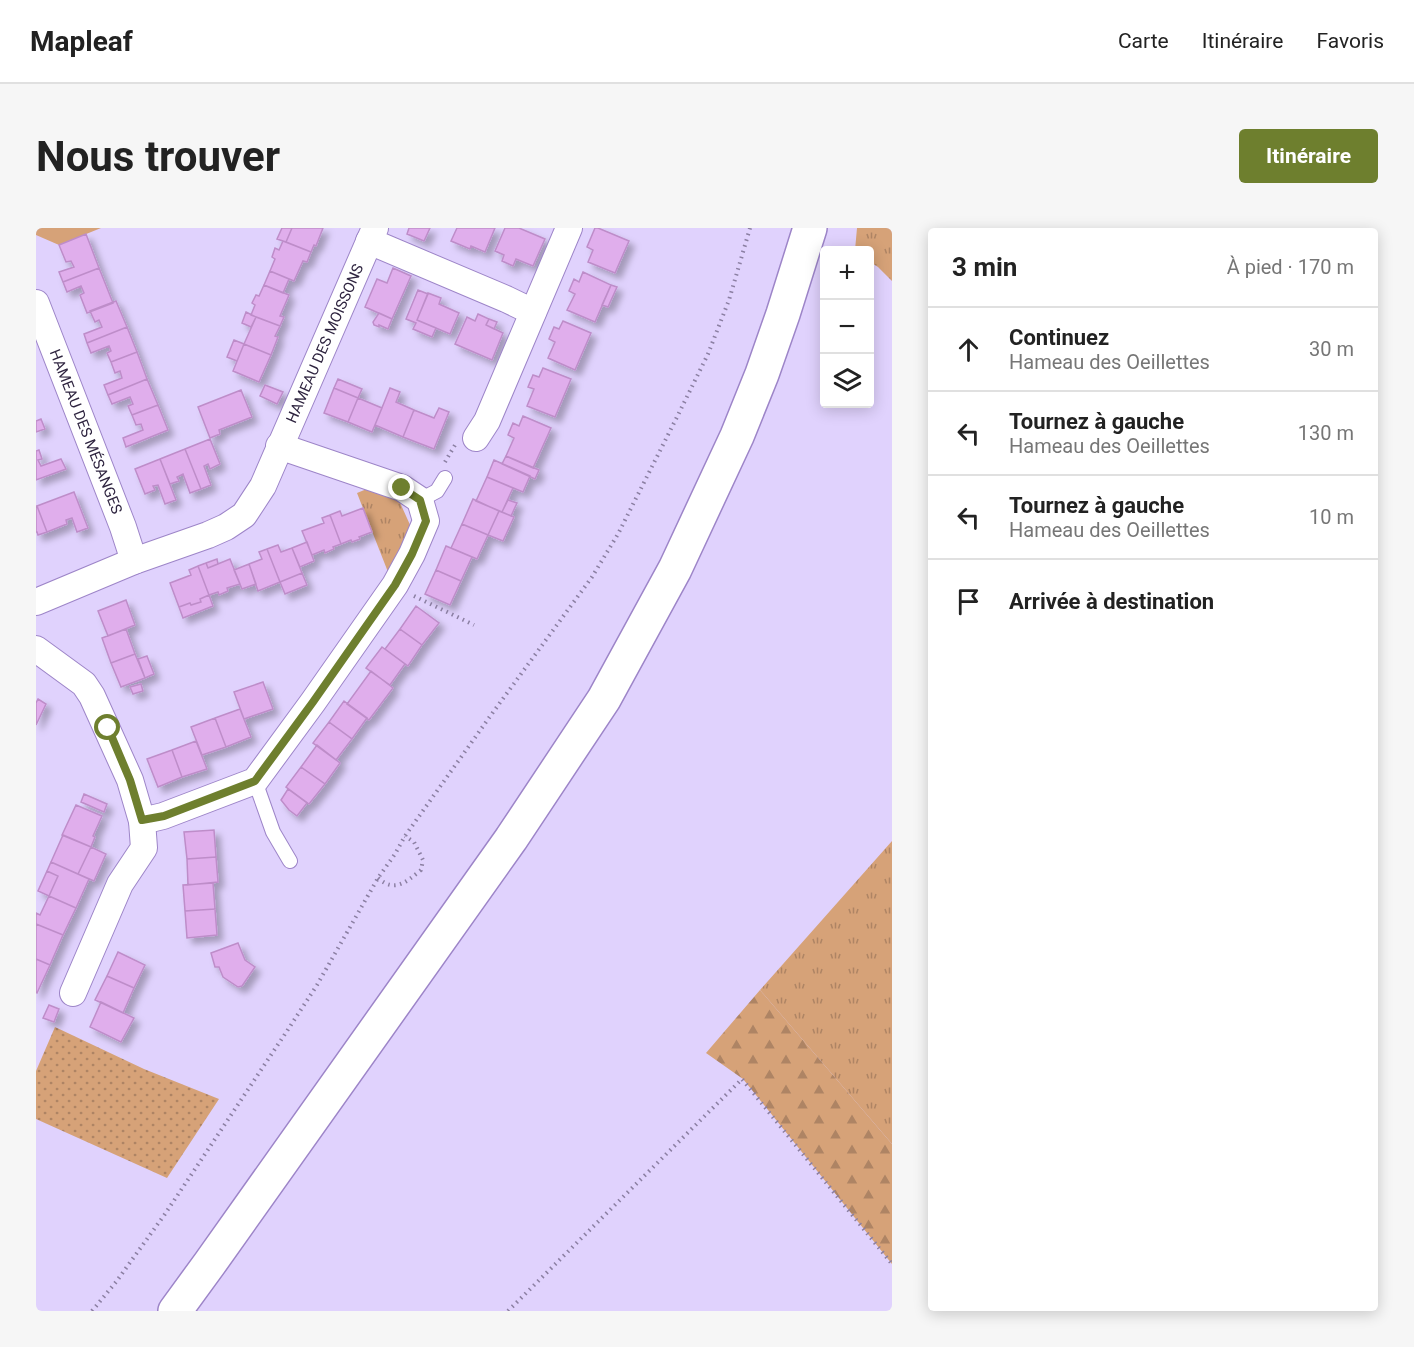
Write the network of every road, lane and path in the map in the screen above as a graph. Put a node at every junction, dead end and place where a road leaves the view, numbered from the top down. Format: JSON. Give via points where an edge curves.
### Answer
{"nodes":[{"id":1,"x":569,"y":228,"type":"edge"},
{"id":2,"x":750,"y":228,"type":"edge"},
{"id":3,"x":810,"y":228,"type":"edge"},
{"id":4,"x":372,"y":235,"type":"edge"},
{"id":5,"x":36,"y":303,"type":"edge"},
{"id":6,"x":533,"y":312,"type":"junction"},
{"id":7,"x":466,"y":441,"type":"joint"},
{"id":8,"x":279,"y":446,"type":"junction"},
{"id":9,"x":444,"y":473,"type":"joint"},
{"id":10,"x":420,"y":500,"type":"junction"},
{"id":11,"x":134,"y":561,"type":"junction"},
{"id":12,"x":420,"y":601,"type":"dead end"},
{"id":13,"x":36,"y":602,"type":"edge"},
{"id":14,"x":474,"y":625,"type":"dead end"},
{"id":15,"x":36,"y":649,"type":"edge"},
{"id":16,"x":255,"y":781,"type":"junction"},
{"id":17,"x":142,"y":820,"type":"junction"},
{"id":18,"x":405,"y":836,"type":"junction"},
{"id":19,"x":290,"y":861,"type":"dead end"},
{"id":20,"x":378,"y":878,"type":"junction"},
{"id":21,"x":73,"y":993,"type":"dead end"},
{"id":22,"x":892,"y":1264,"type":"edge"},
{"id":23,"x":92,"y":1311,"type":"edge"},
{"id":24,"x":174,"y":1311,"type":"edge"},
{"id":25,"x":508,"y":1311,"type":"edge"}],
"edges":[{"from":1,"to":6,"type":"street"},
{"from":2,"to":18,"type":"path","via":[[708,354],[618,534],[592,577]]},
{"from":3,"to":24,"type":"main road","via":[[769,354],[737,436],[675,569],[604,699],[511,839]]},
{"from":4,"to":6,"type":"street","name":"HAMEAU DES MOISSONS"},
{"from":4,"to":8,"type":"street","name":"HAMEAU DES MOISSONS"},
{"from":5,"to":11,"type":"street","name":"HAMEAU DES MÉSANGES"},
{"from":6,"to":7,"type":"street","via":[[487,421]]},
{"from":7,"to":9,"type":"path","via":[[445,461]]},
{"from":8,"to":10,"type":"street","via":[[402,488]]},
{"from":8,"to":11,"type":"street","name":"HAMEAU DES MOISSONS","via":[[244,515],[208,535]]},
{"from":9,"to":10,"type":"lane","via":[[437,491]]},
{"from":10,"to":16,"type":"street","via":[[426,521],[395,585]]},
{"from":11,"to":13,"type":"street","name":"HAMEAU DES MOISSONS"},
{"from":12,"to":14,"type":"path"},
{"from":15,"to":17,"type":"street","via":[[84,684],[92,696],[130,780]]},
{"from":16,"to":17,"type":"street","via":[[164,816]]},
{"from":16,"to":19,"type":"lane","via":[[273,832]]},
{"from":17,"to":21,"type":"street","via":[[144,848],[120,884]]},
{"from":18,"to":20,"type":"path"},
{"from":18,"to":20,"type":"path","via":[[414,842],[423,860],[421,870],[395,886]]},
{"from":20,"to":23,"type":"path","via":[[290,1028],[165,1214]]},
{"from":22,"to":25,"type":"path","via":[[742,1079]]}]}
